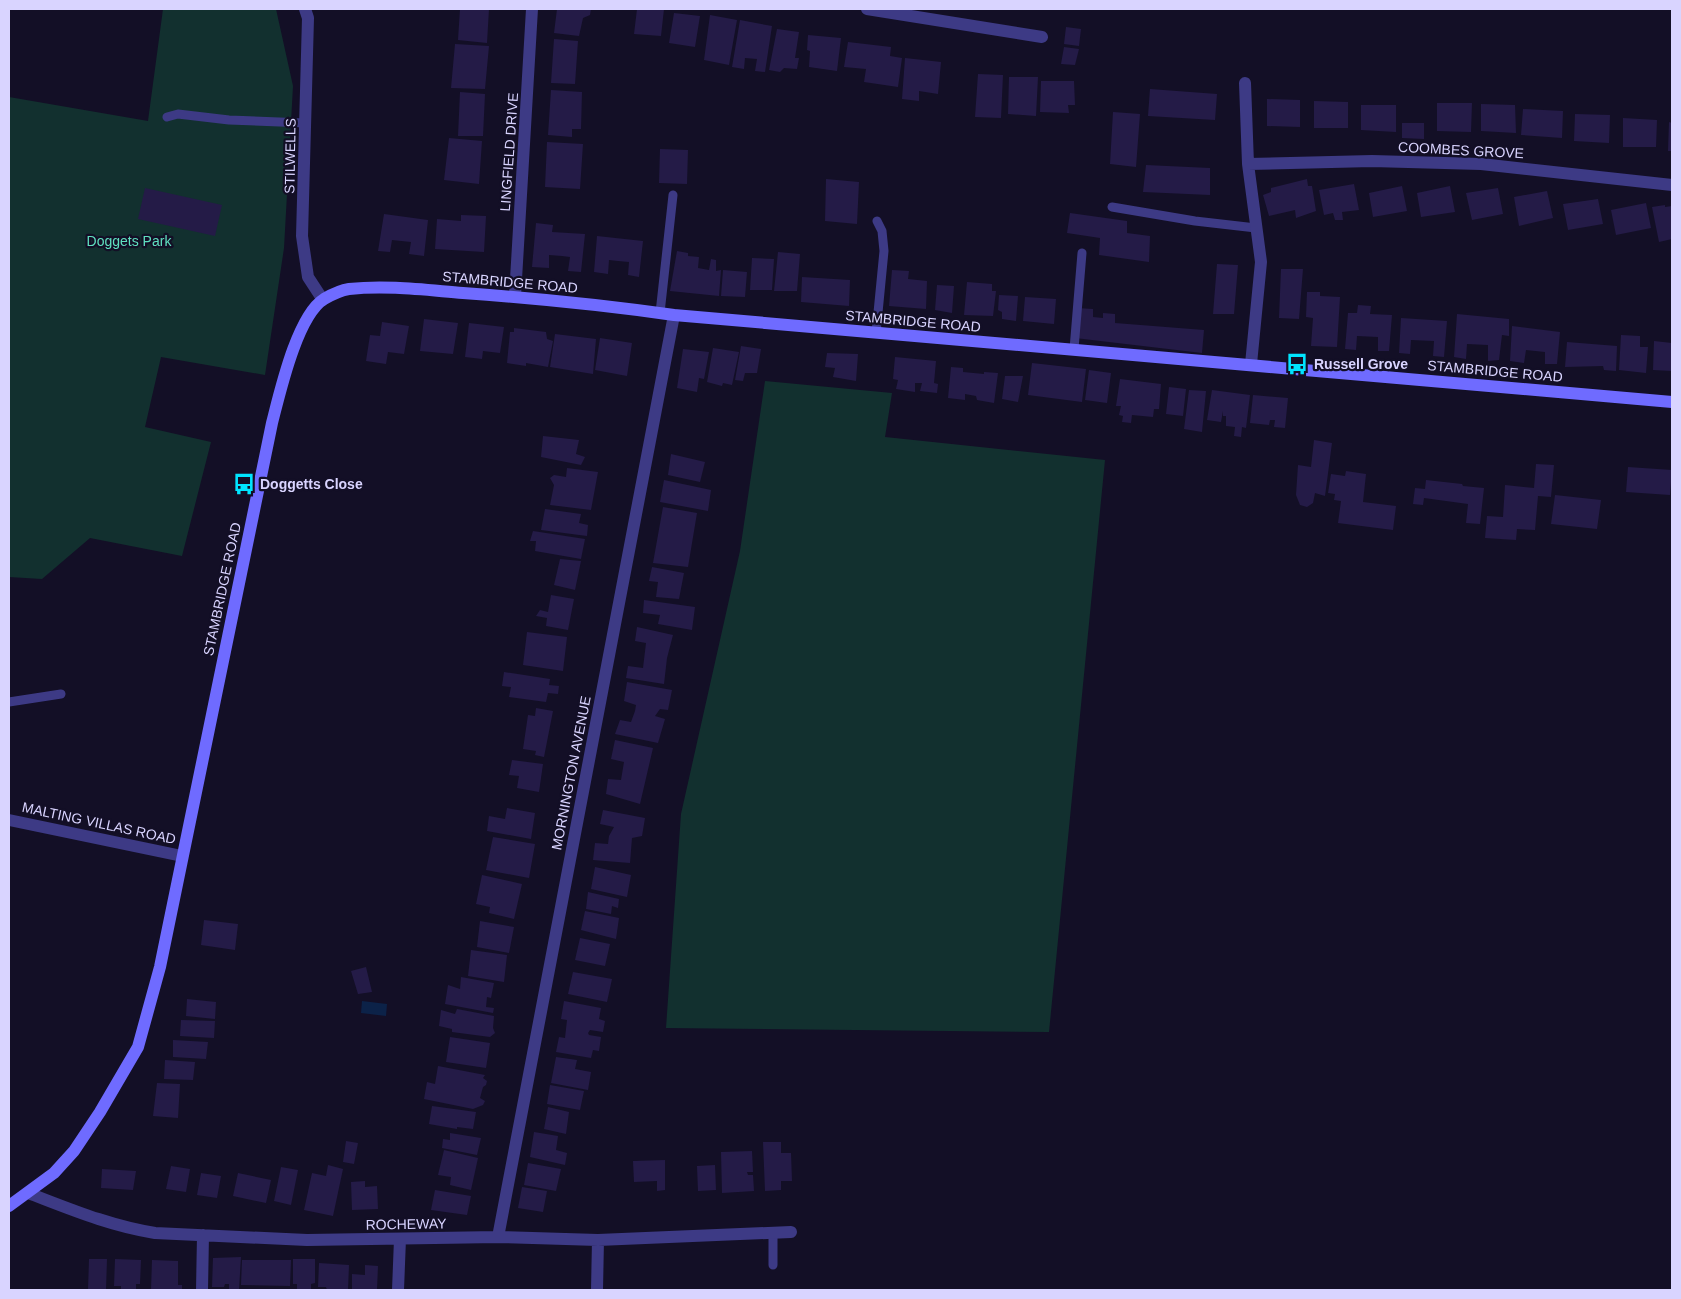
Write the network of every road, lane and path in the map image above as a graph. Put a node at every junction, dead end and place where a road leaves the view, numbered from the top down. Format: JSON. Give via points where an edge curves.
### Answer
{"nodes":[{"id":1,"x":305,"y":9,"type":"edge"},
{"id":2,"x":532,"y":9,"type":"edge"},
{"id":3,"x":867,"y":9,"type":"edge"},
{"id":4,"x":1042,"y":37,"type":"dead end"},
{"id":5,"x":1245,"y":83,"type":"dead end"},
{"id":6,"x":167,"y":117,"type":"dead end"},
{"id":7,"x":305,"y":123,"type":"junction"},
{"id":8,"x":1248,"y":164,"type":"junction"},
{"id":9,"x":1672,"y":185,"type":"edge"},
{"id":10,"x":673,"y":195,"type":"dead end"},
{"id":11,"x":1112,"y":207,"type":"dead end"},
{"id":12,"x":878,"y":221,"type":"dead end"},
{"id":13,"x":1256,"y":228,"type":"junction"},
{"id":14,"x":1082,"y":253,"type":"dead end"},
{"id":15,"x":515,"y":296,"type":"junction"},
{"id":16,"x":323,"y":300,"type":"junction"},
{"id":17,"x":660,"y":313,"type":"junction"},
{"id":18,"x":674,"y":315,"type":"junction"},
{"id":19,"x":876,"y":333,"type":"junction"},
{"id":20,"x":1074,"y":349,"type":"junction"},
{"id":21,"x":1251,"y":364,"type":"junction"},
{"id":22,"x":1672,"y":402,"type":"edge"},
{"id":23,"x":61,"y":694,"type":"dead end"},
{"id":24,"x":9,"y":702,"type":"edge"},
{"id":25,"x":9,"y":820,"type":"edge"},
{"id":26,"x":182,"y":856,"type":"junction"},
{"id":27,"x":28,"y":1193,"type":"junction"},
{"id":28,"x":9,"y":1206,"type":"edge"},
{"id":29,"x":791,"y":1232,"type":"dead end"},
{"id":30,"x":773,"y":1233,"type":"junction"},
{"id":31,"x":203,"y":1235,"type":"junction"},
{"id":32,"x":498,"y":1237,"type":"junction"},
{"id":33,"x":400,"y":1239,"type":"junction"},
{"id":34,"x":598,"y":1240,"type":"junction"},
{"id":35,"x":773,"y":1264,"type":"dead end"},
{"id":36,"x":202,"y":1290,"type":"edge"},
{"id":37,"x":398,"y":1290,"type":"edge"},
{"id":38,"x":597,"y":1290,"type":"edge"}],
"edges":[{"from":1,"to":7,"type":"street","name":"STILWELLS","via":[[308,18]]},
{"from":2,"to":15,"type":"street","name":"LINGFIELD DRIVE"},
{"from":3,"to":4,"type":"street"},
{"from":5,"to":8,"type":"street"},
{"from":6,"to":7,"type":"lane","via":[[178,114]]},
{"from":7,"to":16,"type":"street","name":"STILWELLS","via":[[302,236],[308,276]]},
{"from":8,"to":9,"type":"street","name":"COOMBES GROVE","via":[[1372,161],[1481,164]]},
{"from":8,"to":13,"type":"street"},
{"from":10,"to":17,"type":"lane"},
{"from":11,"to":13,"type":"lane","via":[[1195,222]]},
{"from":12,"to":19,"type":"lane","via":[[884,251]]},
{"from":13,"to":21,"type":"street","via":[[1261,262]]},
{"from":14,"to":20,"type":"lane"},
{"from":15,"to":16,"type":"street","name":"STAMBRIDGE ROAD","via":[[371,288],[346,290]]},
{"from":15,"to":17,"type":"street","name":"STAMBRIDGE ROAD"},
{"from":16,"to":26,"type":"street","name":"STAMBRIDGE ROAD","via":[[303,327],[286,369],[272,423]]},
{"from":17,"to":18,"type":"street","name":"STAMBRIDGE ROAD"},
{"from":18,"to":19,"type":"street","name":"STAMBRIDGE ROAD"},
{"from":18,"to":32,"type":"street","name":"MORNINGTON AVENUE"},
{"from":19,"to":20,"type":"street","name":"STAMBRIDGE ROAD"},
{"from":20,"to":21,"type":"street","name":"STAMBRIDGE ROAD"},
{"from":21,"to":22,"type":"street","name":"STAMBRIDGE ROAD"},
{"from":23,"to":24,"type":"lane"},
{"from":25,"to":26,"type":"street","name":"MALTING VILLAS ROAD"},
{"from":26,"to":27,"type":"street","name":"STAMBRIDGE ROAD","via":[[160,967],[138,1047],[74,1151],[54,1173]]},
{"from":27,"to":28,"type":"street","name":"STAMBRIDGE ROAD"},
{"from":27,"to":31,"type":"street","name":"ROCHEWAY","via":[[131,1229]]},
{"from":29,"to":30,"type":"street","name":"ROCHEWAY"},
{"from":30,"to":34,"type":"street","name":"ROCHEWAY"},
{"from":30,"to":35,"type":"lane"},
{"from":31,"to":33,"type":"street","name":"ROCHEWAY","via":[[308,1240]]},
{"from":31,"to":36,"type":"street"},
{"from":32,"to":33,"type":"street","name":"ROCHEWAY"},
{"from":32,"to":34,"type":"street","name":"ROCHEWAY"},
{"from":33,"to":37,"type":"street"},
{"from":34,"to":38,"type":"street"}]}
